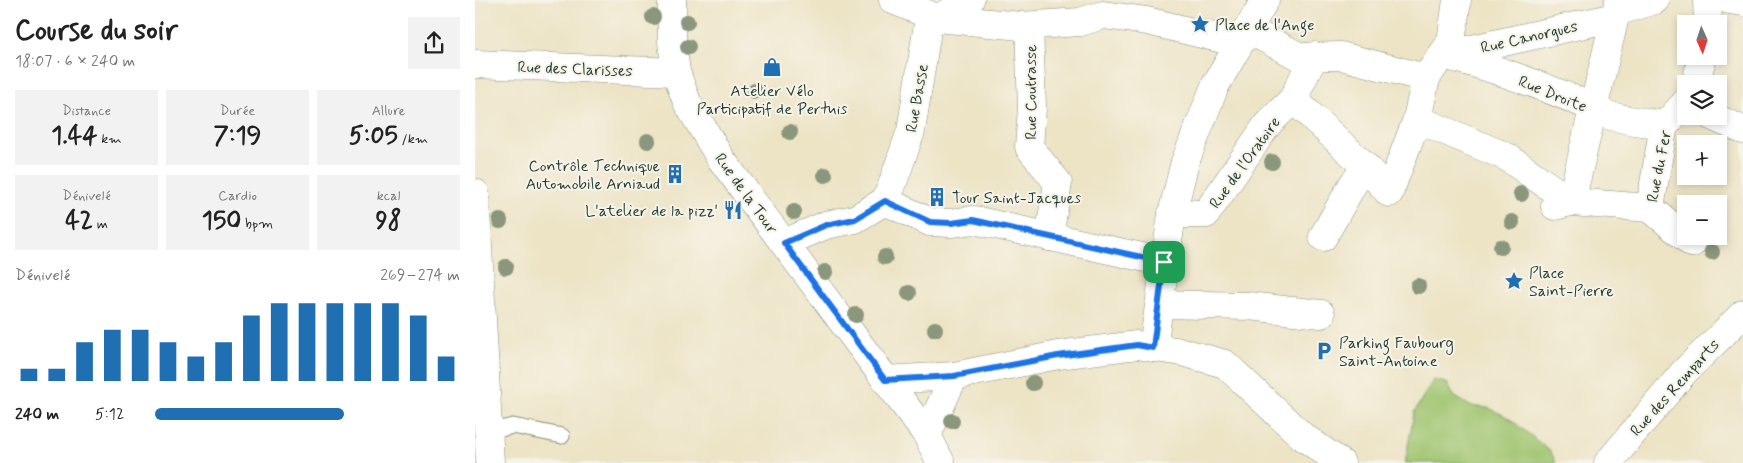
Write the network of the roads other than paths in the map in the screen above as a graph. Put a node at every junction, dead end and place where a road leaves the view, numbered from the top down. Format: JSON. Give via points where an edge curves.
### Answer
{"nodes":[{"id":1,"x":672,"y":0,"type":"edge"},
{"id":2,"x":893,"y":0,"type":"edge"},
{"id":3,"x":970,"y":0,"type":"edge"},
{"id":4,"x":1265,"y":0,"type":"edge"},
{"id":5,"x":1457,"y":0,"type":"edge"},
{"id":6,"x":1655,"y":0,"type":"edge"},
{"id":7,"x":1707,"y":0,"type":"edge"},
{"id":8,"x":1729,"y":0,"type":"edge"},
{"id":9,"x":1743,"y":2,"type":"edge"},
{"id":10,"x":1150,"y":10,"type":"edge"},
{"id":11,"x":1617,"y":10,"type":"edge"},
{"id":12,"x":1707,"y":15,"type":"edge"},
{"id":13,"x":937,"y":18,"type":"junction"},
{"id":14,"x":1029,"y":26,"type":"junction"},
{"id":15,"x":1243,"y":36,"type":"junction"},
{"id":16,"x":1442,"y":55,"type":"junction"},
{"id":17,"x":1314,"y":56,"type":"junction"},
{"id":18,"x":475,"y":64,"type":"edge"},
{"id":19,"x":676,"y":72,"type":"junction"},
{"id":20,"x":1427,"y":78,"type":"junction"},
{"id":21,"x":1293,"y":99,"type":"junction"},
{"id":22,"x":1592,"y":108,"type":"junction"},
{"id":23,"x":1677,"y":111,"type":"edge"},
{"id":24,"x":1417,"y":119,"type":"junction"},
{"id":25,"x":1727,"y":123,"type":"edge"},
{"id":26,"x":1665,"y":125,"type":"junction"},
{"id":27,"x":1743,"y":130,"type":"edge"},
{"id":28,"x":1366,"y":167,"type":"junction"},
{"id":29,"x":889,"y":190,"type":"junction"},
{"id":30,"x":475,"y":193,"type":"edge"},
{"id":31,"x":1562,"y":204,"type":"junction"},
{"id":32,"x":1650,"y":208,"type":"junction"},
{"id":33,"x":1172,"y":214,"type":"junction"},
{"id":34,"x":1677,"y":230,"type":"edge"},
{"id":35,"x":1049,"y":237,"type":"junction"},
{"id":36,"x":1323,"y":237,"type":"dead end"},
{"id":37,"x":784,"y":243,"type":"junction"},
{"id":38,"x":1164,"y":262,"type":"junction"},
{"id":39,"x":1160,"y":304,"type":"junction"},
{"id":40,"x":1321,"y":314,"type":"dead end"},
{"id":41,"x":1738,"y":328,"type":"edge"},
{"id":42,"x":1153,"y":348,"type":"junction"},
{"id":43,"x":954,"y":376,"type":"junction"},
{"id":44,"x":885,"y":380,"type":"junction"},
{"id":45,"x":488,"y":432,"type":"junction"},
{"id":46,"x":927,"y":435,"type":"junction"},
{"id":47,"x":562,"y":436,"type":"dead end"},
{"id":48,"x":490,"y":463,"type":"edge"},
{"id":49,"x":941,"y":463,"type":"edge"},
{"id":50,"x":1341,"y":463,"type":"edge"},
{"id":51,"x":1608,"y":463,"type":"edge"}],
"edges":[{"from":1,"to":19,"type":"street","name":"Rue de la Tour"},
{"from":2,"to":13,"type":"street"},
{"from":3,"to":13,"type":"street"},
{"from":4,"to":15,"type":"street"},
{"from":5,"to":16,"type":"street","via":[[1451,42]]},
{"from":6,"to":11,"type":"street","name":"Rue Canorgues"},
{"from":7,"to":12,"type":"street"},
{"from":8,"to":9,"type":"street"},
{"from":10,"to":14,"type":"street","via":[[1103,15],[1080,22]]},
{"from":10,"to":15,"type":"street"},
{"from":11,"to":16,"type":"street","name":"Rue Canorgues"},
{"from":11,"to":22,"type":"street"},
{"from":13,"to":14,"type":"street"},
{"from":13,"to":29,"type":"street","name":"Rue Basse","via":[[928,24],[911,131]]},
{"from":14,"to":35,"type":"street","name":"Rue Coutrasse","via":[[1032,108],[1029,147],[1058,183]]},
{"from":15,"to":17,"type":"street","via":[[1300,57]]},
{"from":15,"to":33,"type":"street","via":[[1215,86],[1185,162]]},
{"from":16,"to":20,"type":"street"},
{"from":16,"to":22,"type":"street","name":"Rue Droite","via":[[1505,74]]},
{"from":17,"to":20,"type":"street","via":[[1341,56]]},
{"from":17,"to":21,"type":"street","name":"Rue de l'Oratoire"},
{"from":18,"to":19,"type":"street","name":"Rue des Clarisses"},
{"from":19,"to":37,"type":"street","name":"Rue de la Tour","via":[[687,102],[721,159]]},
{"from":20,"to":24,"type":"street"},
{"from":21,"to":28,"type":"street"},
{"from":21,"to":33,"type":"street","name":"Rue de l'Oratoire","via":[[1267,125],[1207,214]]},
{"from":22,"to":26,"type":"street","name":"Rue Droite","via":[[1621,119]]},
{"from":22,"to":31,"type":"street"},
{"from":23,"to":26,"type":"street","name":"Rue du Fer"},
{"from":24,"to":28,"type":"street","via":[[1389,193]]},
{"from":24,"to":31,"type":"street","via":[[1507,158]]},
{"from":25,"to":27,"type":"street"},
{"from":26,"to":32,"type":"street","name":"Rue du Fer"},
{"from":28,"to":36,"type":"street"},
{"from":29,"to":35,"type":"street","via":[[930,222],[973,220]]},
{"from":29,"to":37,"type":"street","via":[[855,219],[826,225]]},
{"from":30,"to":45,"type":"street"},
{"from":31,"to":32,"type":"street"},
{"from":32,"to":34,"type":"street"},
{"from":33,"to":38,"type":"street"},
{"from":35,"to":38,"type":"street"},
{"from":37,"to":44,"type":"street","name":"Rue de la Tour"},
{"from":38,"to":39,"type":"street"},
{"from":39,"to":40,"type":"street","via":[[1248,306]]},
{"from":39,"to":42,"type":"street"},
{"from":41,"to":51,"type":"street","name":"Rue des Remparts","via":[[1683,372]]},
{"from":42,"to":43,"type":"street","via":[[1137,345],[1058,356]]},
{"from":42,"to":50,"type":"street","via":[[1225,364],[1302,436]]},
{"from":43,"to":44,"type":"street"},
{"from":43,"to":46,"type":"street"},
{"from":44,"to":46,"type":"street","name":"Rue de la Tour"},
{"from":45,"to":47,"type":"lane","via":[[513,426]]},
{"from":45,"to":48,"type":"street"},
{"from":46,"to":49,"type":"street","name":"Rue de la Tour"}]}
